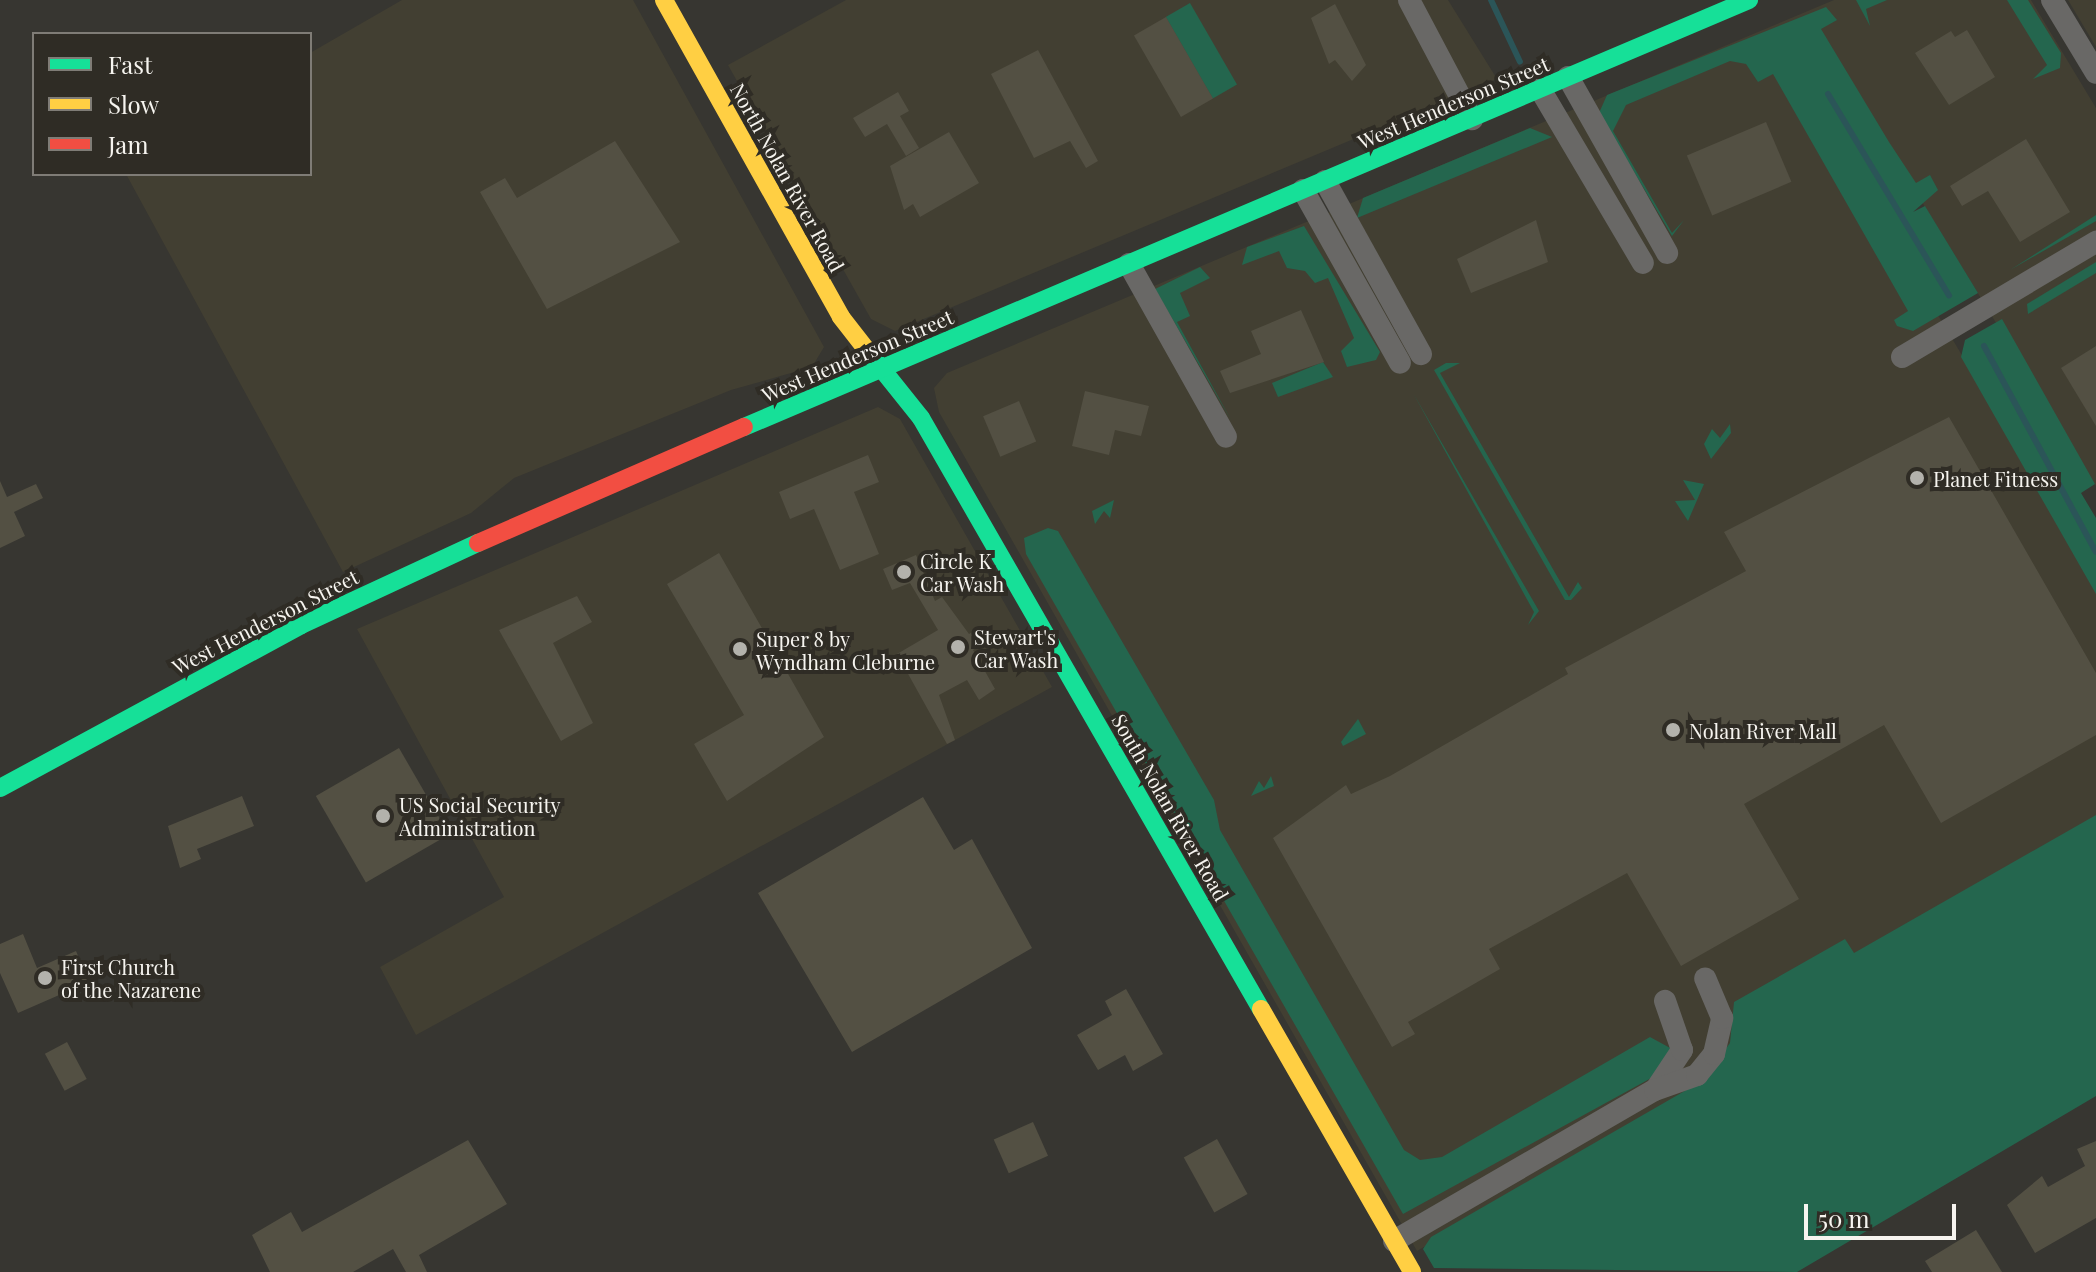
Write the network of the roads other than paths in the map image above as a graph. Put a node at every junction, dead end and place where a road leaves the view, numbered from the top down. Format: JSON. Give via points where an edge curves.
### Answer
{"nodes":[{"id":1,"x":664,"y":0,"type":"edge"},
{"id":2,"x":1409,"y":0,"type":"edge"},
{"id":3,"x":1749,"y":0,"type":"edge"},
{"id":4,"x":2052,"y":0,"type":"edge"},
{"id":5,"x":2096,"y":73,"type":"edge"},
{"id":6,"x":1568,"y":77,"type":"junction"},
{"id":7,"x":1540,"y":89,"type":"junction"},
{"id":8,"x":1472,"y":119,"type":"junction"},
{"id":9,"x":1325,"y":181,"type":"junction"},
{"id":10,"x":1303,"y":190,"type":"junction"},
{"id":11,"x":2096,"y":242,"type":"edge"},
{"id":12,"x":1667,"y":253,"type":"dead end"},
{"id":13,"x":1643,"y":263,"type":"dead end"},
{"id":14,"x":1123,"y":267,"type":"junction"},
{"id":15,"x":1421,"y":354,"type":"dead end"},
{"id":16,"x":1902,"y":357,"type":"dead end"},
{"id":17,"x":1400,"y":363,"type":"dead end"},
{"id":18,"x":883,"y":369,"type":"junction"},
{"id":19,"x":1220,"y":439,"type":"dead end"},
{"id":20,"x":0,"y":788,"type":"edge"},
{"id":21,"x":1705,"y":978,"type":"dead end"},
{"id":22,"x":1665,"y":1001,"type":"dead end"},
{"id":23,"x":1655,"y":1090,"type":"junction"},
{"id":24,"x":1394,"y":1241,"type":"junction"},
{"id":25,"x":1412,"y":1272,"type":"edge"}],
"edges":[{"from":1,"to":18,"type":"main road","name":"North Nolan River Road","via":[[841,317]]},
{"from":2,"to":8,"type":"street"},
{"from":3,"to":6,"type":"main road","name":"West Henderson Street"},
{"from":4,"to":5,"type":"street"},
{"from":6,"to":7,"type":"main road","name":"West Henderson Street"},
{"from":6,"to":12,"type":"street"},
{"from":7,"to":8,"type":"main road","name":"West Henderson Street"},
{"from":7,"to":13,"type":"street"},
{"from":8,"to":9,"type":"main road","name":"West Henderson Street"},
{"from":9,"to":10,"type":"main road","name":"West Henderson Street"},
{"from":9,"to":15,"type":"street"},
{"from":10,"to":14,"type":"main road","name":"West Henderson Street"},
{"from":10,"to":17,"type":"street"},
{"from":11,"to":16,"type":"street"},
{"from":14,"to":18,"type":"main road","name":"West Henderson Street"},
{"from":14,"to":19,"type":"street"},
{"from":18,"to":20,"type":"main road","name":"West Henderson Street","via":[[353,600]]},
{"from":18,"to":24,"type":"main road","name":"South Nolan River Road","via":[[992,538]]},
{"from":21,"to":23,"type":"street","via":[[1722,1018],[1714,1054],[1697,1075]]},
{"from":22,"to":23,"type":"street","via":[[1682,1050]]},
{"from":23,"to":24,"type":"street"},
{"from":24,"to":25,"type":"main road","name":"South Nolan River Road"}]}
